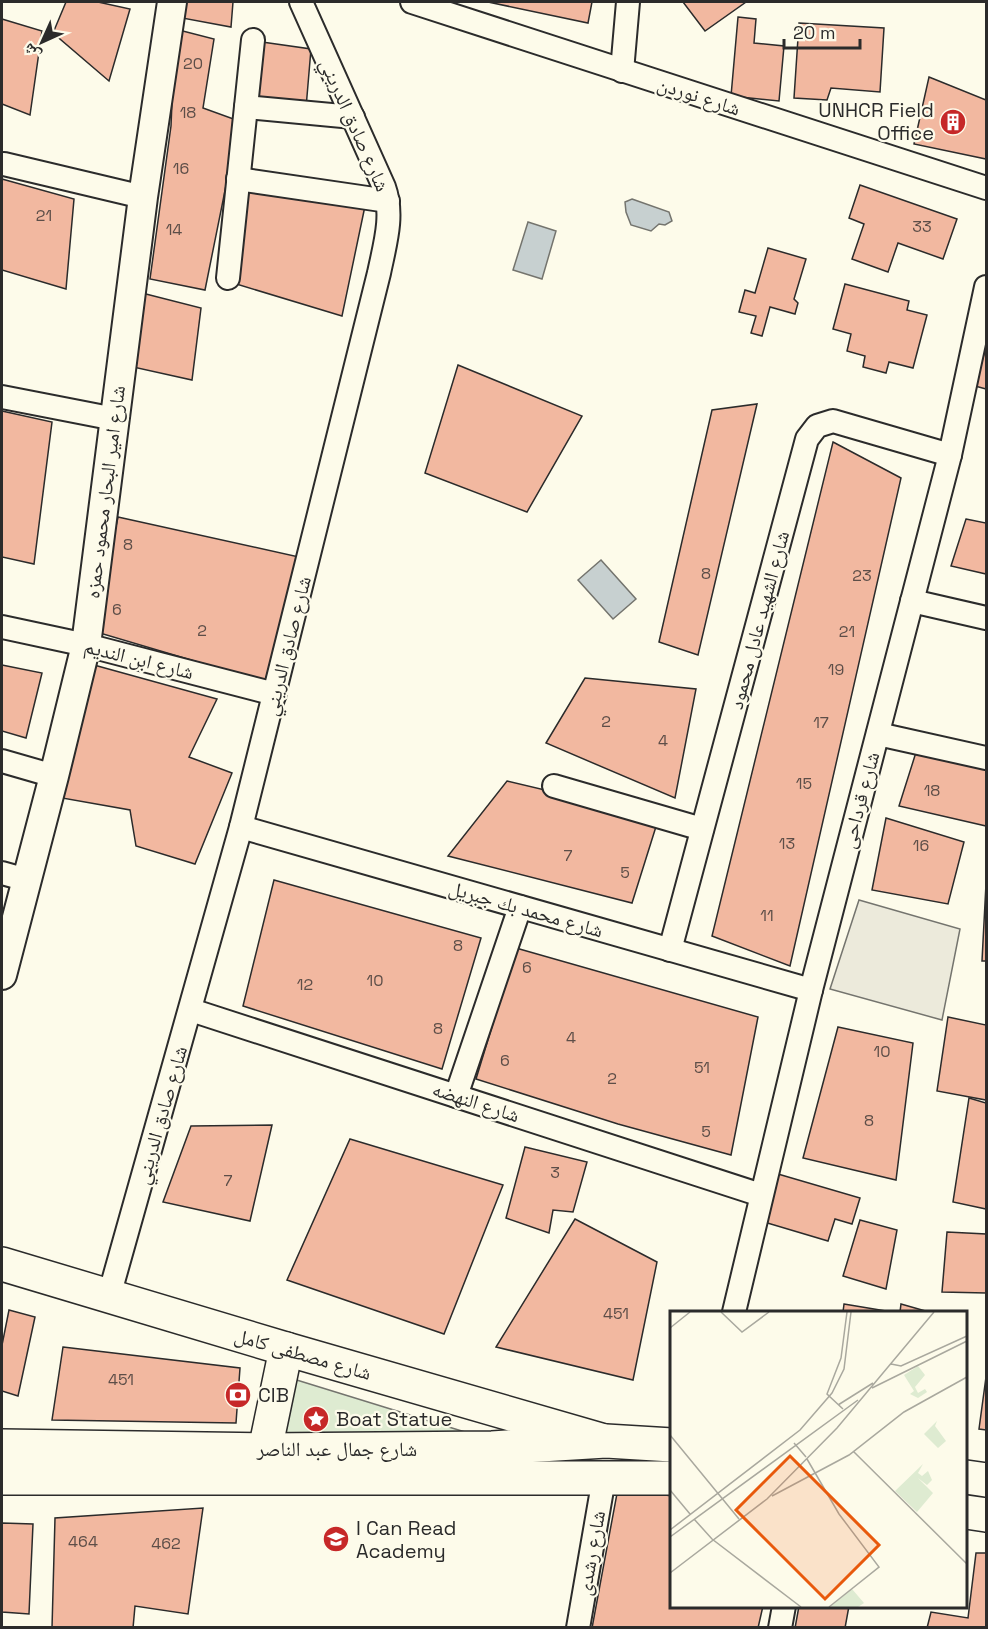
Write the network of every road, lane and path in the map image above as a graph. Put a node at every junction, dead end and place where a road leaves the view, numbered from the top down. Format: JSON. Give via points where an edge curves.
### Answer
{"nodes":[{"id":1,"x":172,"y":2,"type":"edge"},
{"id":2,"x":301,"y":2,"type":"edge"},
{"id":3,"x":412,"y":2,"type":"edge"},
{"id":4,"x":628,"y":2,"type":"edge"},
{"id":5,"x":253,"y":40,"type":"dead end"},
{"id":6,"x":622,"y":70,"type":"junction"},
{"id":7,"x":246,"y":107,"type":"junction"},
{"id":8,"x":352,"y":117,"type":"junction"},
{"id":9,"x":4,"y":165,"type":"dead end"},
{"id":10,"x":238,"y":179,"type":"junction"},
{"id":11,"x":987,"y":188,"type":"edge"},
{"id":12,"x":143,"y":197,"type":"junction"},
{"id":13,"x":388,"y":201,"type":"junction"},
{"id":14,"x":228,"y":278,"type":"dead end"},
{"id":15,"x":987,"y":287,"type":"edge"},
{"id":16,"x":2,"y":397,"type":"edge"},
{"id":17,"x":115,"y":418,"type":"junction"},
{"id":18,"x":950,"y":455,"type":"junction"},
{"id":19,"x":912,"y":601,"type":"junction"},
{"id":20,"x":987,"y":618,"type":"edge"},
{"id":21,"x":2,"y":627,"type":"edge"},
{"id":22,"x":86,"y":645,"type":"junction"},
{"id":23,"x":275,"y":694,"type":"junction"},
{"id":24,"x":878,"y":734,"type":"junction"},
{"id":25,"x":987,"y":758,"type":"edge"},
{"id":26,"x":2,"y":761,"type":"edge"},
{"id":27,"x":54,"y":776,"type":"junction"},
{"id":28,"x":554,"y":786,"type":"dead end"},
{"id":29,"x":241,"y":827,"type":"junction"},
{"id":30,"x":702,"y":829,"type":"junction"},
{"id":31,"x":14,"y":877,"type":"edge"},
{"id":32,"x":520,"y":907,"type":"junction"},
{"id":33,"x":670,"y":950,"type":"junction"},
{"id":34,"x":2,"y":975,"type":"edge"},
{"id":35,"x":811,"y":990,"type":"junction"},
{"id":36,"x":190,"y":1010,"type":"junction"},
{"id":37,"x":456,"y":1096,"type":"junction"},
{"id":38,"x":761,"y":1195,"type":"junction"},
{"id":39,"x":2,"y":1264,"type":"edge"},
{"id":40,"x":109,"y":1296,"type":"junction"},
{"id":41,"x":734,"y":1311,"type":"edge"},
{"id":42,"x":286,"y":1349,"type":"junction"},
{"id":43,"x":606,"y":1441,"type":"junction"},
{"id":44,"x":670,"y":1445,"type":"edge"},
{"id":45,"x":2,"y":1446,"type":"edge"},
{"id":46,"x":265,"y":1464,"type":"junction"},
{"id":47,"x":967,"y":1477,"type":"edge"},
{"id":48,"x":2,"y":1478,"type":"edge"},
{"id":49,"x":604,"y":1478,"type":"junction"},
{"id":50,"x":670,"y":1478,"type":"edge"},
{"id":51,"x":987,"y":1480,"type":"edge"},
{"id":52,"x":967,"y":1512,"type":"edge"},
{"id":53,"x":987,"y":1515,"type":"edge"},
{"id":54,"x":784,"y":1608,"type":"edge"},
{"id":55,"x":578,"y":1628,"type":"edge"},
{"id":56,"x":780,"y":1628,"type":"edge"}],
"edges":[{"from":1,"to":12,"type":"street","name":"شارع امير البحار محمود حمزه"},
{"from":2,"to":8,"type":"street","name":"شارع صادق الدريني"},
{"from":3,"to":6,"type":"street","name":"شارع نوردن"},
{"from":4,"to":6,"type":"street"},
{"from":5,"to":7,"type":"street"},
{"from":6,"to":11,"type":"street","name":"شارع نوردن"},
{"from":7,"to":8,"type":"street"},
{"from":7,"to":10,"type":"street"},
{"from":8,"to":13,"type":"street","name":"شارع صادق الدريني"},
{"from":9,"to":12,"type":"street"},
{"from":10,"to":13,"type":"street"},
{"from":10,"to":14,"type":"street"},
{"from":12,"to":17,"type":"street","name":"شارع امير البحار محمود حمزه"},
{"from":13,"to":23,"type":"street","name":"شارع صادق الدريني","via":[[389,224],[379,273]]},
{"from":15,"to":18,"type":"street","name":"شارع قرداحى"},
{"from":16,"to":17,"type":"street"},
{"from":17,"to":22,"type":"street","name":"شارع امير البحار محمود حمزه"},
{"from":18,"to":19,"type":"street","name":"شارع قرداحى"},
{"from":18,"to":30,"type":"street","name":"شارع الشهيد عادل محمود","via":[[842,422],[825,422],[811,432]]},
{"from":19,"to":20,"type":"street"},
{"from":19,"to":24,"type":"street","name":"شارع قرداحى"},
{"from":21,"to":22,"type":"street","name":"شارع ابن النديم"},
{"from":22,"to":23,"type":"street","name":"شارع ابن النديم"},
{"from":22,"to":27,"type":"street","name":"شارع امير البحار محمود حمزه"},
{"from":23,"to":29,"type":"street","name":"شارع صادق الدريني"},
{"from":24,"to":25,"type":"street"},
{"from":24,"to":35,"type":"street","name":"شارع قرداحى"},
{"from":26,"to":27,"type":"street"},
{"from":27,"to":31,"type":"street","name":"شارع امير البحار محمود حمزه"},
{"from":28,"to":30,"type":"street"},
{"from":29,"to":32,"type":"street","name":"شارع محمد بك جبريل"},
{"from":29,"to":36,"type":"street","name":"شارع صادق الدريني"},
{"from":30,"to":33,"type":"street","name":"شارع الشهيد عادل محمود"},
{"from":31,"to":34,"type":"street","name":"شارع امير البحار محمود حمزه"},
{"from":32,"to":33,"type":"street","name":"شارع محمد بك جبريل"},
{"from":32,"to":37,"type":"street"},
{"from":33,"to":35,"type":"street","name":"شارع محمد بك جبريل"},
{"from":35,"to":38,"type":"street","name":"شارع قرداحى"},
{"from":36,"to":37,"type":"street","name":"شارع النهضه"},
{"from":36,"to":40,"type":"street","name":"شارع صادق الدريني"},
{"from":37,"to":38,"type":"street","name":"شارع النهضه"},
{"from":38,"to":41,"type":"street","name":"شارع قرداحى"},
{"from":39,"to":40,"type":"main road","name":"شارع مصطفى كامل"},
{"from":40,"to":42,"type":"main road","name":"شارع مصطفى كامل"},
{"from":42,"to":43,"type":"main road","name":"شارع مصطفى كامل"},
{"from":42,"to":46,"type":"main road"},
{"from":43,"to":44,"type":"main road","name":"شارع جمال عبد الناصر"},
{"from":43,"to":46,"type":"main road","name":"شارع جمال عبد الناصر"},
{"from":45,"to":46,"type":"main road","name":"شارع جمال عبد الناصر"},
{"from":46,"to":48,"type":"main road","name":"شارع جمال عبد الناصر"},
{"from":46,"to":49,"type":"main road","name":"شارع جمال عبد الناصر"},
{"from":47,"to":51,"type":"main road"},
{"from":49,"to":50,"type":"main road","name":"شارع جمال عبد الناصر"},
{"from":49,"to":55,"type":"street","name":"شارع رشدى"},
{"from":52,"to":53,"type":"main road"},
{"from":54,"to":56,"type":"street"}]}
